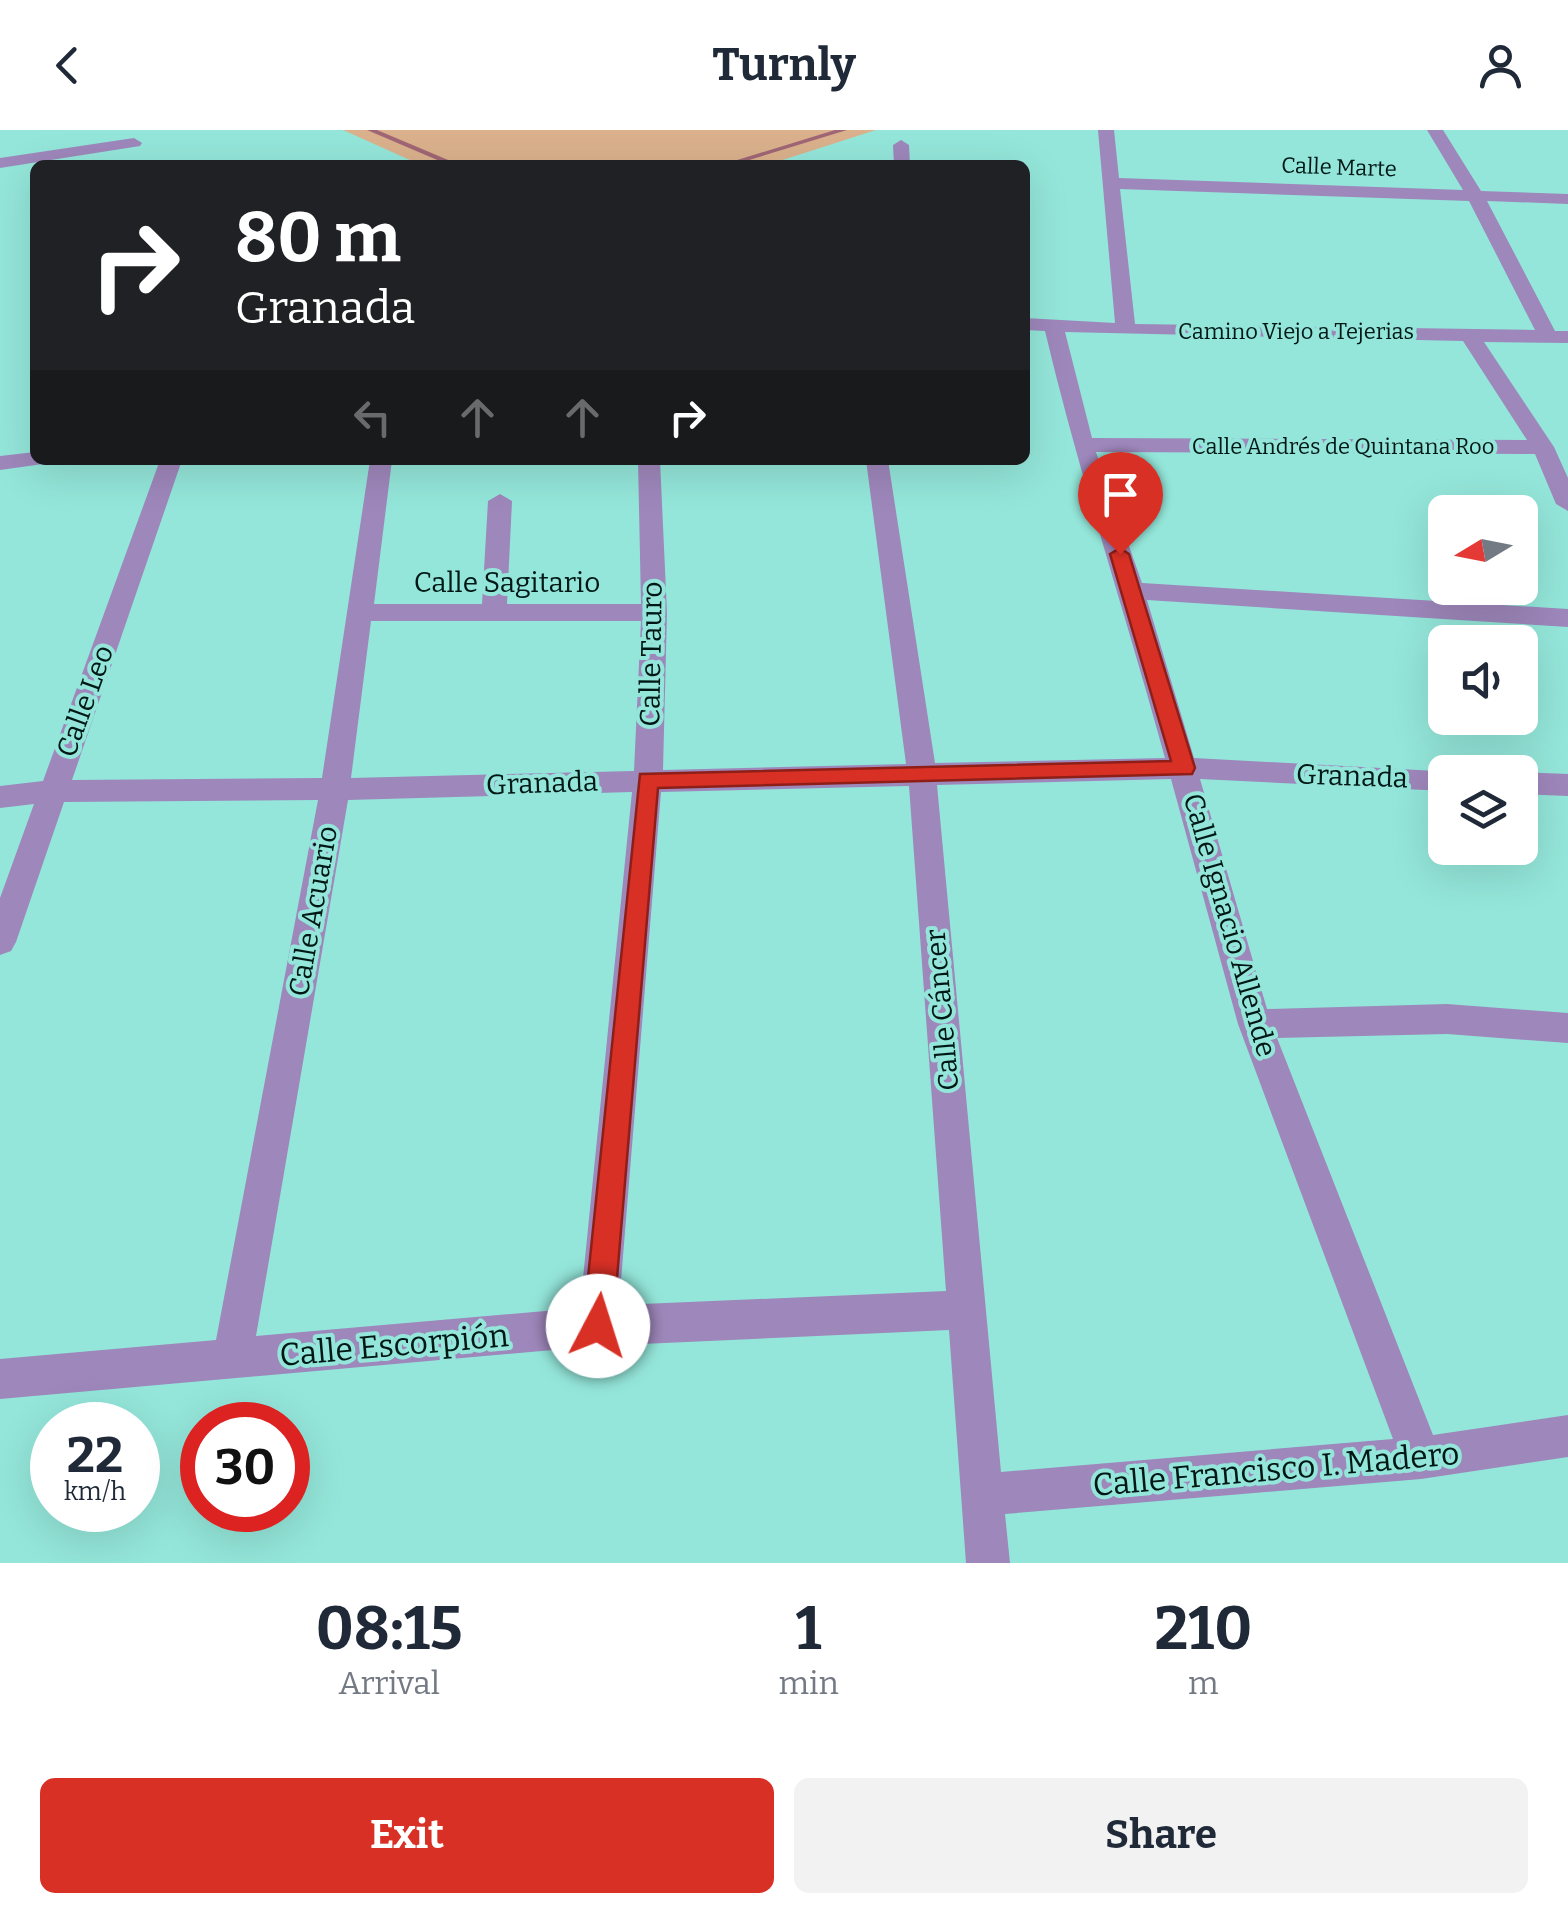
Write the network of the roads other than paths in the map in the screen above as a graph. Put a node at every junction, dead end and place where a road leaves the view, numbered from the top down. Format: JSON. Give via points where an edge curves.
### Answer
{"nodes":[{"id":1,"x":1106,"y":130,"type":"edge"},
{"id":2,"x":1435,"y":130,"type":"edge"},
{"id":3,"x":136,"y":136,"type":"edge"},
{"id":4,"x":901,"y":146,"type":"dead end"},
{"id":5,"x":129,"y":160,"type":"edge"},
{"id":6,"x":902,"y":160,"type":"edge"},
{"id":7,"x":0,"y":163,"type":"edge"},
{"id":8,"x":1108,"y":183,"type":"junction"},
{"id":9,"x":1474,"y":194,"type":"junction"},
{"id":10,"x":1568,"y":199,"type":"edge"},
{"id":11,"x":1039,"y":324,"type":"edge"},
{"id":12,"x":1126,"y":330,"type":"junction"},
{"id":13,"x":1468,"y":333,"type":"junction"},
{"id":14,"x":1558,"y":337,"type":"edge"},
{"id":15,"x":1083,"y":444,"type":"junction"},
{"id":16,"x":1542,"y":447,"type":"junction"},
{"id":17,"x":30,"y":459,"type":"edge"},
{"id":18,"x":0,"y":463,"type":"edge"},
{"id":19,"x":169,"y":465,"type":"edge"},
{"id":20,"x":380,"y":465,"type":"edge"},
{"id":21,"x":649,"y":465,"type":"edge"},
{"id":22,"x":878,"y":465,"type":"edge"},
{"id":23,"x":500,"y":501,"type":"dead end"},
{"id":24,"x":1568,"y":504,"type":"edge"},
{"id":25,"x":1132,"y":590,"type":"junction"},
{"id":26,"x":494,"y":609,"type":"junction"},
{"id":27,"x":360,"y":612,"type":"junction"},
{"id":28,"x":654,"y":613,"type":"junction"},
{"id":29,"x":1568,"y":618,"type":"edge"},
{"id":30,"x":1184,"y":768,"type":"junction"},
{"id":31,"x":922,"y":774,"type":"junction"},
{"id":32,"x":1428,"y":779,"type":"edge"},
{"id":33,"x":648,"y":780,"type":"junction"},
{"id":34,"x":1538,"y":784,"type":"edge"},
{"id":35,"x":1568,"y":785,"type":"edge"},
{"id":36,"x":335,"y":789,"type":"junction"},
{"id":37,"x":53,"y":791,"type":"junction"},
{"id":38,"x":0,"y":797,"type":"edge"},
{"id":39,"x":0,"y":942,"type":"edge"},
{"id":40,"x":1256,"y":1024,"type":"junction"},
{"id":41,"x":1568,"y":1028,"type":"edge"},
{"id":42,"x":968,"y":1310,"type":"junction"},
{"id":43,"x":598,"y":1326,"type":"junction"},
{"id":44,"x":232,"y":1360,"type":"junction"},
{"id":45,"x":0,"y":1378,"type":"edge"},
{"id":46,"x":1568,"y":1436,"type":"edge"},
{"id":47,"x":1421,"y":1458,"type":"junction"},
{"id":48,"x":983,"y":1495,"type":"junction"},
{"id":49,"x":988,"y":1563,"type":"edge"}],
"edges":[{"from":1,"to":8,"type":"street"},
{"from":2,"to":9,"type":"street"},
{"from":3,"to":5,"type":"street"},
{"from":3,"to":7,"type":"street"},
{"from":4,"to":6,"type":"street"},
{"from":8,"to":9,"type":"street","name":"Calle Marte"},
{"from":8,"to":12,"type":"street"},
{"from":9,"to":10,"type":"street","name":"Calle Marte"},
{"from":9,"to":14,"type":"street"},
{"from":11,"to":12,"type":"street","name":"Camino Viejo a Tejerias"},
{"from":11,"to":15,"type":"street","name":"Calle Ignacio Allende"},
{"from":12,"to":13,"type":"street","name":"Camino Viejo a Tejerias"},
{"from":13,"to":14,"type":"street","name":"Camino Viejo a Tejerias"},
{"from":13,"to":16,"type":"street"},
{"from":15,"to":16,"type":"street","name":"Calle Andrés de Quintana Roo"},
{"from":15,"to":25,"type":"street","name":"Calle Ignacio Allende"},
{"from":16,"to":24,"type":"street"},
{"from":17,"to":18,"type":"street"},
{"from":19,"to":37,"type":"street","name":"Calle Leo"},
{"from":20,"to":27,"type":"street","name":"Calle Acuario"},
{"from":21,"to":28,"type":"street","name":"Calle Tauro"},
{"from":22,"to":31,"type":"street","name":"Calle Cáncer"},
{"from":23,"to":26,"type":"street"},
{"from":25,"to":29,"type":"street"},
{"from":25,"to":30,"type":"street","name":"Calle Ignacio Allende"},
{"from":26,"to":27,"type":"street","name":"Calle Sagitario"},
{"from":26,"to":28,"type":"street","name":"Calle Sagitario"},
{"from":27,"to":36,"type":"street","name":"Calle Acuario"},
{"from":28,"to":33,"type":"street","name":"Calle Tauro"},
{"from":30,"to":31,"type":"street","name":"Granada"},
{"from":30,"to":32,"type":"street","name":"Granada"},
{"from":30,"to":40,"type":"street","name":"Calle Ignacio Allende"},
{"from":31,"to":33,"type":"street","name":"Granada"},
{"from":31,"to":42,"type":"street","name":"Calle Cáncer"},
{"from":33,"to":36,"type":"street","name":"Granada"},
{"from":33,"to":43,"type":"street","name":"Calle Tauro"},
{"from":34,"to":35,"type":"street"},
{"from":36,"to":37,"type":"street","name":"Granada"},
{"from":36,"to":44,"type":"street","name":"Calle Acuario"},
{"from":37,"to":38,"type":"street","name":"Granada"},
{"from":37,"to":39,"type":"street","name":"Calle Leo"},
{"from":40,"to":41,"type":"street","via":[[1446,1019]]},
{"from":40,"to":47,"type":"street","name":"Calle Ignacio Allende"},
{"from":42,"to":43,"type":"street","name":"Calle Escorpión"},
{"from":42,"to":48,"type":"street","name":"Calle Cáncer"},
{"from":43,"to":44,"type":"street","name":"Calle Escorpión"},
{"from":44,"to":45,"type":"street","name":"Calle Escorpión"},
{"from":46,"to":47,"type":"street","name":"Calle Francisco I. Madero"},
{"from":47,"to":48,"type":"street","name":"Calle Francisco I. Madero"},
{"from":48,"to":49,"type":"street","name":"Calle Cáncer"}]}
